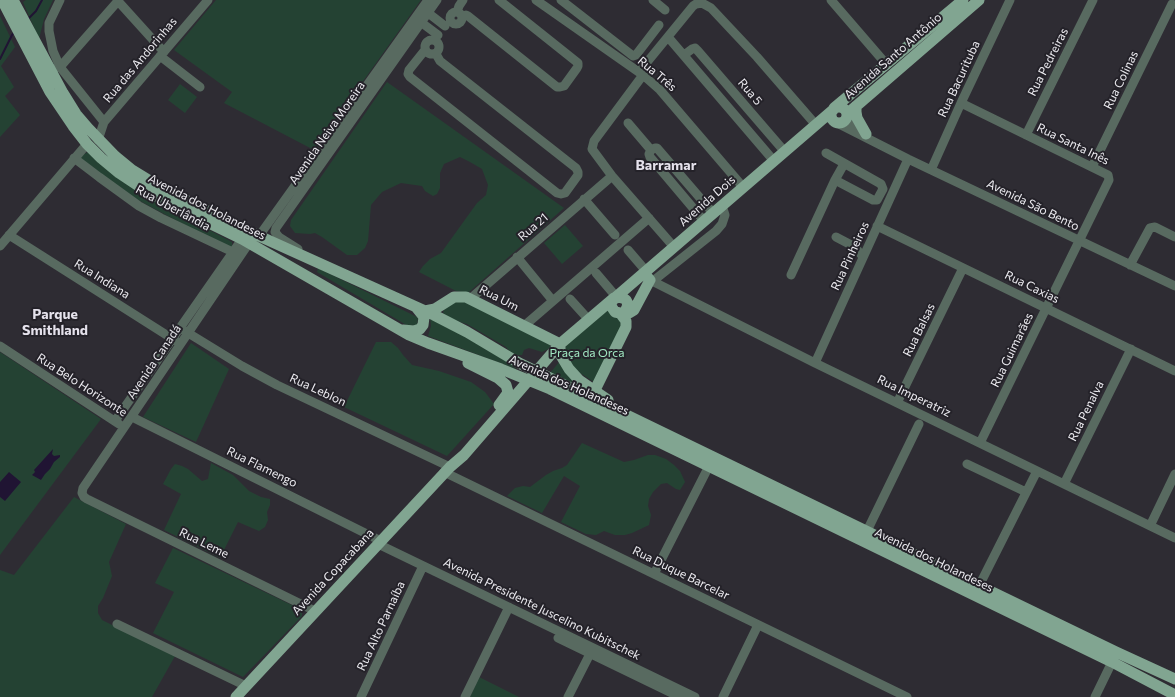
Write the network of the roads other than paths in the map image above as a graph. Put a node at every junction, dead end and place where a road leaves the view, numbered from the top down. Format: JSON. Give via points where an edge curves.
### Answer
{"nodes":[{"id":1,"x":2,"y":0,"type":"edge"},
{"id":2,"x":13,"y":0,"type":"edge"},
{"id":3,"x":60,"y":0,"type":"edge"},
{"id":4,"x":118,"y":0,"type":"edge"},
{"id":5,"x":208,"y":0,"type":"edge"},
{"id":6,"x":428,"y":0,"type":"edge"},
{"id":7,"x":437,"y":0,"type":"edge"},
{"id":8,"x":463,"y":0,"type":"edge"},
{"id":9,"x":499,"y":0,"type":"edge"},
{"id":10,"x":536,"y":0,"type":"edge"},
{"id":11,"x":561,"y":0,"type":"edge"},
{"id":12,"x":653,"y":0,"type":"edge"},
{"id":13,"x":831,"y":0,"type":"edge"},
{"id":14,"x":979,"y":0,"type":"edge"},
{"id":15,"x":1010,"y":0,"type":"edge"},
{"id":16,"x":1094,"y":0,"type":"edge"},
{"id":17,"x":957,"y":2,"type":"edge"},
{"id":18,"x":1170,"y":3,"type":"edge"},
{"id":19,"x":425,"y":10,"type":"junction"},
{"id":20,"x":665,"y":10,"type":"dead end"},
{"id":21,"x":10,"y":14,"type":"edge"},
{"id":22,"x":459,"y":14,"type":"junction"},
{"id":23,"x":418,"y":20,"type":"junction"},
{"id":24,"x":448,"y":24,"type":"junction"},
{"id":25,"x":659,"y":25,"type":"dead end"},
{"id":26,"x":436,"y":37,"type":"junction"},
{"id":27,"x":668,"y":37,"type":"junction"},
{"id":28,"x":28,"y":41,"type":"junction"},
{"id":29,"x":425,"y":50,"type":"junction"},
{"id":30,"x":162,"y":54,"type":"junction"},
{"id":31,"x":436,"y":54,"type":"junction"},
{"id":32,"x":684,"y":56,"type":"junction"},
{"id":33,"x":887,"y":65,"type":"junction"},
{"id":34,"x":55,"y":68,"type":"junction"},
{"id":35,"x":641,"y":74,"type":"junction"},
{"id":36,"x":200,"y":87,"type":"dead end"},
{"id":37,"x":961,"y":104,"type":"junction"},
{"id":38,"x":856,"y":106,"type":"junction"},
{"id":39,"x":839,"y":116,"type":"junction"},
{"id":40,"x":104,"y":122,"type":"junction"},
{"id":41,"x":628,"y":123,"type":"dead end"},
{"id":42,"x":816,"y":125,"type":"junction"},
{"id":43,"x":866,"y":134,"type":"junction"},
{"id":44,"x":1026,"y":135,"type":"junction"},
{"id":45,"x":98,"y":140,"type":"junction"},
{"id":46,"x":86,"y":144,"type":"junction"},
{"id":47,"x":880,"y":145,"type":"junction"},
{"id":48,"x":651,"y":150,"type":"junction"},
{"id":49,"x":785,"y":152,"type":"junction"},
{"id":50,"x":826,"y":153,"type":"dead end"},
{"id":51,"x":74,"y":158,"type":"junction"},
{"id":52,"x":908,"y":159,"type":"junction"},
{"id":53,"x":774,"y":161,"type":"junction"},
{"id":54,"x":844,"y":164,"type":"junction"},
{"id":55,"x":1092,"y":168,"type":"junction"},
{"id":56,"x":931,"y":170,"type":"junction"},
{"id":57,"x":612,"y":176,"type":"junction"},
{"id":58,"x":835,"y":180,"type":"junction"},
{"id":59,"x":744,"y":187,"type":"junction"},
{"id":60,"x":881,"y":193,"type":"junction"},
{"id":61,"x":890,"y":198,"type":"junction"},
{"id":62,"x":584,"y":200,"type":"junction"},
{"id":63,"x":718,"y":210,"type":"junction"},
{"id":64,"x":649,"y":218,"type":"junction"},
{"id":65,"x":704,"y":221,"type":"junction"},
{"id":66,"x":877,"y":226,"type":"junction"},
{"id":67,"x":9,"y":235,"type":"junction"},
{"id":68,"x":615,"y":235,"type":"dead end"},
{"id":69,"x":259,"y":236,"type":"junction"},
{"id":70,"x":836,"y":237,"type":"dead end"},
{"id":71,"x":1175,"y":237,"type":"edge"},
{"id":72,"x":245,"y":241,"type":"junction"},
{"id":73,"x":1079,"y":241,"type":"junction"},
{"id":74,"x":1,"y":243,"type":"edge"},
{"id":75,"x":674,"y":247,"type":"junction"},
{"id":76,"x":628,"y":250,"type":"dead end"},
{"id":77,"x":237,"y":254,"type":"junction"},
{"id":78,"x":517,"y":257,"type":"junction"},
{"id":79,"x":863,"y":257,"type":"junction"},
{"id":80,"x":326,"y":265,"type":"junction"},
{"id":81,"x":1130,"y":265,"type":"junction"},
{"id":82,"x":963,"y":268,"type":"junction"},
{"id":83,"x":596,"y":273,"type":"dead end"},
{"id":84,"x":791,"y":275,"type":"dead end"},
{"id":85,"x":648,"y":276,"type":"junction"},
{"id":86,"x":1175,"y":286,"type":"edge"},
{"id":87,"x":470,"y":299,"type":"junction"},
{"id":88,"x":570,"y":299,"type":"dead end"},
{"id":89,"x":553,"y":301,"type":"junction"},
{"id":90,"x":412,"y":305,"type":"junction"},
{"id":91,"x":614,"y":306,"type":"junction"},
{"id":92,"x":1046,"y":308,"type":"junction"},
{"id":93,"x":425,"y":311,"type":"junction"},
{"id":94,"x":589,"y":320,"type":"junction"},
{"id":95,"x":524,"y":326,"type":"junction"},
{"id":96,"x":396,"y":327,"type":"junction"},
{"id":97,"x":184,"y":331,"type":"junction"},
{"id":98,"x":173,"y":339,"type":"junction"},
{"id":99,"x":428,"y":343,"type":"junction"},
{"id":100,"x":181,"y":344,"type":"junction"},
{"id":101,"x":560,"y":344,"type":"junction"},
{"id":102,"x":0,"y":346,"type":"edge"},
{"id":103,"x":1131,"y":349,"type":"junction"},
{"id":104,"x":815,"y":363,"type":"junction"},
{"id":105,"x":1175,"y":371,"type":"edge"},
{"id":106,"x":533,"y":375,"type":"junction"},
{"id":107,"x":593,"y":394,"type":"junction"},
{"id":108,"x":897,"y":403,"type":"junction"},
{"id":109,"x":593,"y":410,"type":"junction"},
{"id":110,"x":132,"y":417,"type":"junction"},
{"id":111,"x":115,"y":421,"type":"junction"},
{"id":112,"x":919,"y":424,"type":"dead end"},
{"id":113,"x":125,"y":427,"type":"junction"},
{"id":114,"x":980,"y":443,"type":"junction"},
{"id":115,"x":968,"y":464,"type":"dead end"},
{"id":116,"x":709,"y":466,"type":"junction"},
{"id":117,"x":447,"y":469,"type":"junction"},
{"id":118,"x":1037,"y":471,"type":"junction"},
{"id":119,"x":1175,"y":474,"type":"edge"},
{"id":120,"x":1064,"y":484,"type":"junction"},
{"id":121,"x":1026,"y":492,"type":"junction"},
{"id":122,"x":82,"y":495,"type":"joint"},
{"id":123,"x":1150,"y":526,"type":"junction"},
{"id":124,"x":867,"y":531,"type":"junction"},
{"id":125,"x":1175,"y":538,"type":"edge"},
{"id":126,"x":378,"y":544,"type":"junction"},
{"id":127,"x":422,"y":569,"type":"junction"},
{"id":128,"x":654,"y":574,"type":"junction"},
{"id":129,"x":978,"y":586,"type":"junction"},
{"id":130,"x":508,"y":610,"type":"junction"},
{"id":131,"x":315,"y":611,"type":"junction"},
{"id":132,"x":117,"y":624,"type":"dead end"},
{"id":133,"x":758,"y":625,"type":"junction"},
{"id":134,"x":591,"y":651,"type":"junction"},
{"id":135,"x":1112,"y":662,"type":"junction"},
{"id":136,"x":1175,"y":679,"type":"edge"},
{"id":137,"x":246,"y":686,"type":"junction"},
{"id":138,"x":675,"y":694,"type":"edge"},
{"id":139,"x":1175,"y":695,"type":"edge"},
{"id":140,"x":236,"y":697,"type":"edge"},
{"id":141,"x":361,"y":697,"type":"edge"},
{"id":142,"x":465,"y":697,"type":"edge"},
{"id":143,"x":568,"y":697,"type":"edge"},
{"id":144,"x":695,"y":697,"type":"edge"},
{"id":145,"x":723,"y":697,"type":"edge"},
{"id":146,"x":907,"y":697,"type":"edge"},
{"id":147,"x":1095,"y":697,"type":"edge"}],
"edges":[{"from":1,"to":21,"type":"main road","name":"Avenida dos Holandeses"},
{"from":2,"to":21,"type":"main road","name":"Avenida dos Holandeses"},
{"from":3,"to":34,"type":"street","via":[[49,23]]},
{"from":4,"to":30,"type":"street"},
{"from":4,"to":34,"type":"street"},
{"from":5,"to":30,"type":"street","name":"Rua das Andorinhas"},
{"from":6,"to":19,"type":"street","name":"Avenida Neiva Moreira"},
{"from":7,"to":19,"type":"street","name":"Avenida Neiva Moreira"},
{"from":8,"to":22,"type":"street","via":[[458,6]]},
{"from":9,"to":22,"type":"street","via":[[578,63],[564,86],[557,87],[468,16]]},
{"from":10,"to":35,"type":"street","name":"Rua Três"},
{"from":11,"to":25,"type":"street","via":[[633,56]]},
{"from":12,"to":20,"type":"street"},
{"from":13,"to":33,"type":"street"},
{"from":14,"to":38,"type":"main road","name":"Avenida Santo Antônio"},
{"from":15,"to":37,"type":"street","name":"Rua Bacurituba"},
{"from":16,"to":44,"type":"street","name":"Rua Pedreiras"},
{"from":17,"to":33,"type":"main road","name":"Avenida Santo Antônio"},
{"from":18,"to":55,"type":"street","name":"Rua Colinas"},
{"from":19,"to":23,"type":"street","name":"Avenida Neiva Moreira"},
{"from":19,"to":24,"type":"street"},
{"from":21,"to":28,"type":"main road","name":"Avenida dos Holandeses"},
{"from":22,"to":24,"type":"street","via":[[451,14]]},
{"from":23,"to":26,"type":"street"},
{"from":23,"to":69,"type":"street","name":"Avenida Neiva Moreira"},
{"from":23,"to":80,"type":"street","name":"Avenida Neiva Moreira","via":[[276,228],[279,238]]},
{"from":24,"to":26,"type":"street"},
{"from":26,"to":29,"type":"street","via":[[427,42]]},
{"from":26,"to":31,"type":"street","via":[[439,48]]},
{"from":27,"to":32,"type":"street"},
{"from":27,"to":35,"type":"street"},
{"from":27,"to":42,"type":"street","via":[[693,6],[706,4]]},
{"from":28,"to":34,"type":"main road","name":"Avenida dos Holandeses"},
{"from":28,"to":46,"type":"main road","name":"Avenida dos Holandeses","via":[[56,102]]},
{"from":29,"to":31,"type":"street"},
{"from":29,"to":31,"type":"street","via":[[409,70],[410,77],[557,193],[565,192],[578,175],[576,168],[440,61]]},
{"from":30,"to":36,"type":"street"},
{"from":30,"to":40,"type":"street","name":"Rua das Andorinhas"},
{"from":32,"to":49,"type":"street","name":"Rua 5","via":[[695,48]]},
{"from":32,"to":53,"type":"street"},
{"from":33,"to":39,"type":"main road","name":"Avenida Santo Antônio"},
{"from":34,"to":40,"type":"street"},
{"from":34,"to":45,"type":"main road","name":"Avenida dos Holandeses","via":[[62,93]]},
{"from":35,"to":57,"type":"street","via":[[592,145]]},
{"from":35,"to":59,"type":"street","name":"Rua Três","via":[[668,98]]},
{"from":37,"to":44,"type":"street","name":"Rua Santa Inês"},
{"from":37,"to":56,"type":"street","name":"Rua Bacurituba"},
{"from":38,"to":39,"type":"main road","name":"Avenida Santo Antônio"},
{"from":38,"to":43,"type":"main road","via":[[857,118]]},
{"from":39,"to":42,"type":"main road","name":"Avenida Dois"},
{"from":39,"to":43,"type":"street","name":"Avenida São Bento"},
{"from":39,"to":47,"type":"street","name":"Avenida São Bento"},
{"from":40,"to":45,"type":"street","name":"Rua das Andorinhas"},
{"from":41,"to":48,"type":"street"},
{"from":42,"to":49,"type":"main road","name":"Avenida Dois"},
{"from":43,"to":47,"type":"street","name":"Avenida São Bento"},
{"from":44,"to":55,"type":"street","name":"Rua Santa Inês"},
{"from":45,"to":69,"type":"main road","name":"Avenida dos Holandeses","via":[[132,170],[163,189]]},
{"from":46,"to":51,"type":"street"},
{"from":46,"to":72,"type":"main road","name":"Avenida dos Holandeses","via":[[131,182]]},
{"from":47,"to":52,"type":"street","name":"Avenida São Bento"},
{"from":48,"to":63,"type":"street","via":[[657,148]]},
{"from":48,"to":65,"type":"street","via":[[650,157]]},
{"from":49,"to":53,"type":"main road","name":"Avenida Dois"},
{"from":50,"to":54,"type":"street"},
{"from":51,"to":67,"type":"street"},
{"from":51,"to":77,"type":"street","name":"Rua Uberlândia","via":[[139,206]]},
{"from":52,"to":56,"type":"street","name":"Avenida São Bento"},
{"from":52,"to":61,"type":"street","name":"Rua Pinheiros"},
{"from":53,"to":59,"type":"main road","name":"Avenida Dois"},
{"from":54,"to":58,"type":"street"},
{"from":54,"to":60,"type":"street","via":[[881,184]]},
{"from":55,"to":73,"type":"street","name":"Rua Santa Inês","via":[[1108,175],[1109,180]]},
{"from":56,"to":73,"type":"street","name":"Avenida São Bento"},
{"from":57,"to":62,"type":"street","name":"Rua 21"},
{"from":57,"to":64,"type":"street"},
{"from":58,"to":60,"type":"street","via":[[873,200],[877,200]]},
{"from":58,"to":84,"type":"street"},
{"from":59,"to":63,"type":"main road","name":"Avenida Dois"},
{"from":60,"to":61,"type":"street"},
{"from":61,"to":66,"type":"street","name":"Rua Pinheiros"},
{"from":62,"to":68,"type":"street"},
{"from":62,"to":78,"type":"street","name":"Rua 21"},
{"from":63,"to":65,"type":"main road","name":"Avenida Dois"},
{"from":63,"to":85,"type":"street","via":[[725,215],[716,231]]},
{"from":64,"to":75,"type":"street"},
{"from":64,"to":89,"type":"street"},
{"from":65,"to":75,"type":"main road","name":"Avenida Dois"},
{"from":66,"to":79,"type":"street","name":"Rua Pinheiros"},
{"from":66,"to":82,"type":"street","name":"Rua Caxias"},
{"from":67,"to":74,"type":"street"},
{"from":67,"to":98,"type":"street","name":"Rua Indiana"},
{"from":69,"to":80,"type":"main road","name":"Avenida dos Holandeses"},
{"from":70,"to":79,"type":"street","via":[[855,247]]},
{"from":71,"to":81,"type":"street","via":[[1155,227],[1150,228]]},
{"from":72,"to":77,"type":"street","name":"Avenida Canadá"},
{"from":72,"to":96,"type":"main road","name":"Avenida dos Holandeses"},
{"from":73,"to":81,"type":"street","name":"Avenida São Bento"},
{"from":73,"to":92,"type":"street","name":"Rua Guimarães"},
{"from":75,"to":85,"type":"main road","name":"Avenida Dois"},
{"from":76,"to":85,"type":"street"},
{"from":77,"to":97,"type":"street","name":"Avenida Canadá"},
{"from":78,"to":87,"type":"street","name":"Rua 21"},
{"from":78,"to":89,"type":"street"},
{"from":79,"to":104,"type":"street","name":"Rua Pinheiros"},
{"from":80,"to":90,"type":"main road","name":"Avenida dos Holandeses"},
{"from":81,"to":86,"type":"street","name":"Avenida São Bento"},
{"from":82,"to":92,"type":"street","name":"Rua Caxias"},
{"from":82,"to":108,"type":"street","name":"Rua Balsas"},
{"from":83,"to":91,"type":"street","via":[[613,293]]},
{"from":85,"to":91,"type":"main road","name":"Avenida Dois"},
{"from":85,"to":91,"type":"main road","via":[[635,308],[629,313]]},
{"from":85,"to":104,"type":"street","name":"Rua Imperatriz"},
{"from":87,"to":93,"type":"main road","name":"Rua Um","via":[[454,297],[435,309]]},
{"from":87,"to":95,"type":"main road","name":"Rua Um"},
{"from":88,"to":94,"type":"street"},
{"from":89,"to":95,"type":"street"},
{"from":90,"to":93,"type":"main road","name":"Avenida dos Holandeses"},
{"from":90,"to":96,"type":"main road","via":[[422,314],[424,325],[414,331]]},
{"from":91,"to":94,"type":"main road","name":"Avenida Dois"},
{"from":91,"to":107,"type":"main road","via":[[626,321],[626,327]]},
{"from":92,"to":103,"type":"street","name":"Rua Caxias"},
{"from":92,"to":114,"type":"street","name":"Rua Guimarães"},
{"from":93,"to":106,"type":"main road","name":"Avenida dos Holandeses","via":[[519,362]]},
{"from":94,"to":101,"type":"main road","name":"Avenida Dois"},
{"from":95,"to":101,"type":"main road","name":"Rua Um"},
{"from":96,"to":99,"type":"main road","name":"Avenida dos Holandeses"},
{"from":97,"to":98,"type":"street","name":"Avenida Canadá"},
{"from":97,"to":100,"type":"street","name":"Avenida Canadá"},
{"from":97,"to":117,"type":"street","name":"Rua Leblon","via":[[277,385]]},
{"from":98,"to":100,"type":"street","name":"Rua Indiana"},
{"from":98,"to":111,"type":"street","name":"Avenida Canadá"},
{"from":99,"to":106,"type":"main road","name":"Avenida dos Holandeses"},
{"from":99,"to":117,"type":"main road","name":"Avenida Copacabana","via":[[498,378],[507,389],[505,398],[459,450]]},
{"from":100,"to":110,"type":"street","name":"Avenida Canadá"},
{"from":101,"to":106,"type":"main road","name":"Avenida Dois"},
{"from":101,"to":107,"type":"main road","via":[[562,358],[569,369]]},
{"from":102,"to":111,"type":"street","name":"Rua Belo Horizonte"},
{"from":103,"to":105,"type":"street","name":"Rua Caxias"},
{"from":103,"to":120,"type":"street","name":"Rua Penalva"},
{"from":104,"to":108,"type":"street","name":"Rua Imperatriz"},
{"from":106,"to":107,"type":"main road","name":"Avenida dos Holandeses"},
{"from":106,"to":109,"type":"main road","name":"Avenida dos Holandeses"},
{"from":106,"to":117,"type":"main road","name":"Avenida Copacabana","via":[[464,455]]},
{"from":107,"to":109,"type":"main road"},
{"from":107,"to":124,"type":"main road","name":"Avenida dos Holandeses","via":[[622,412]]},
{"from":108,"to":114,"type":"street","name":"Rua Imperatriz"},
{"from":109,"to":116,"type":"main road","name":"Avenida dos Holandeses"},
{"from":110,"to":113,"type":"street","name":"Avenida Canadá"},
{"from":110,"to":126,"type":"street","name":"Rua Flamengo"},
{"from":111,"to":113,"type":"street","name":"Rua Belo Horizonte"},
{"from":112,"to":124,"type":"street"},
{"from":113,"to":122,"type":"street","name":"Avenida Canadá"},
{"from":114,"to":118,"type":"street","name":"Rua Imperatriz"},
{"from":115,"to":121,"type":"street"},
{"from":116,"to":128,"type":"street"},
{"from":116,"to":135,"type":"main road","name":"Avenida dos Holandeses"},
{"from":117,"to":126,"type":"main road","name":"Avenida Copacabana"},
{"from":117,"to":128,"type":"street","name":"Rua Duque Barcelar"},
{"from":118,"to":120,"type":"street","name":"Rua Imperatriz"},
{"from":118,"to":121,"type":"street"},
{"from":119,"to":123,"type":"street"},
{"from":120,"to":123,"type":"street","name":"Rua Imperatriz"},
{"from":121,"to":129,"type":"street"},
{"from":122,"to":131,"type":"street","name":"Rua Leme"},
{"from":123,"to":125,"type":"street","name":"Rua Imperatriz"},
{"from":124,"to":129,"type":"main road","name":"Avenida dos Holandeses"},
{"from":126,"to":127,"type":"street","name":"Avenida Presidente Juscelino Kubitschek"},
{"from":126,"to":131,"type":"main road","name":"Avenida Copacabana"},
{"from":127,"to":130,"type":"street","name":"Avenida Presidente Juscelino Kubitschek"},
{"from":127,"to":141,"type":"street","name":"Rua Alto Parnaíba"},
{"from":128,"to":133,"type":"street","name":"Rua Duque Barcelar"},
{"from":129,"to":136,"type":"main road","name":"Avenida dos Holandeses"},
{"from":130,"to":134,"type":"street","name":"Avenida Presidente Juscelino Kubitschek"},
{"from":130,"to":142,"type":"street"},
{"from":131,"to":137,"type":"main road","name":"Avenida Copacabana"},
{"from":132,"to":137,"type":"street"},
{"from":133,"to":145,"type":"street"},
{"from":133,"to":146,"type":"street","name":"Rua Duque Barcelar"},
{"from":134,"to":138,"type":"street","name":"Avenida Presidente Juscelino Kubitschek"},
{"from":134,"to":143,"type":"street"},
{"from":135,"to":139,"type":"main road","name":"Avenida dos Holandeses"},
{"from":135,"to":147,"type":"street"},
{"from":137,"to":140,"type":"main road","name":"Avenida Copacabana"},
{"from":138,"to":144,"type":"street","name":"Avenida Presidente Juscelino Kubitschek"}]}
